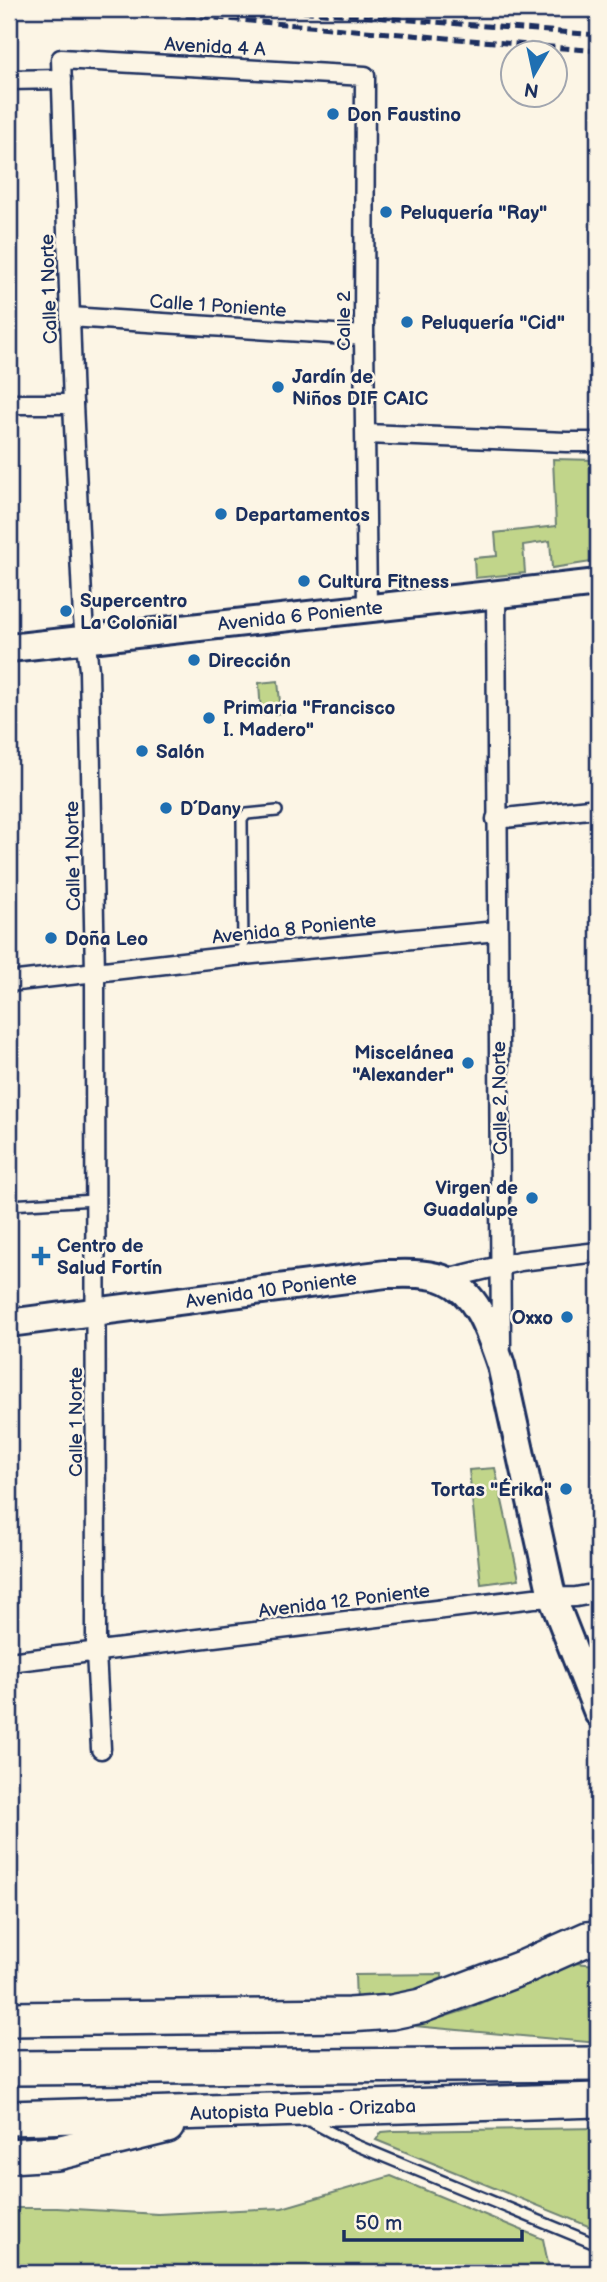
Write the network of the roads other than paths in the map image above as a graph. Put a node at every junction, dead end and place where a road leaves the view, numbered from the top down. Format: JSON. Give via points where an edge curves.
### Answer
{"nodes":[{"id":1,"x":61,"y":59,"type":"joint"},
{"id":2,"x":365,"y":76,"type":"joint"},
{"id":3,"x":62,"y":79,"type":"junction"},
{"id":4,"x":9,"y":80,"type":"edge"},
{"id":5,"x":70,"y":317,"type":"junction"},
{"id":6,"x":364,"y":336,"type":"junction"},
{"id":7,"x":9,"y":404,"type":"edge"},
{"id":8,"x":73,"y":404,"type":"junction"},
{"id":9,"x":366,"y":434,"type":"junction"},
{"id":10,"x":598,"y":442,"type":"edge"},
{"id":11,"x":598,"y":583,"type":"edge"},
{"id":12,"x":496,"y":595,"type":"junction"},
{"id":13,"x":367,"y":608,"type":"junction"},
{"id":14,"x":85,"y":639,"type":"junction"},
{"id":15,"x":9,"y":648,"type":"edge"},
{"id":16,"x":598,"y":808,"type":"edge"},
{"id":17,"x":277,"y":811,"type":"dead end"},
{"id":18,"x":496,"y":819,"type":"junction"},
{"id":19,"x":497,"y":930,"type":"junction"},
{"id":20,"x":243,"y":955,"type":"junction"},
{"id":21,"x":95,"y":972,"type":"junction"},
{"id":22,"x":9,"y":982,"type":"edge"},
{"id":23,"x":95,"y":1200,"type":"junction"},
{"id":24,"x":9,"y":1205,"type":"edge"},
{"id":25,"x":598,"y":1252,"type":"edge"},
{"id":26,"x":500,"y":1266,"type":"junction"},
{"id":27,"x":446,"y":1279,"type":"junction"},
{"id":28,"x":95,"y":1312,"type":"junction"},
{"id":29,"x":9,"y":1323,"type":"edge"},
{"id":30,"x":501,"y":1365,"type":"junction"},
{"id":31,"x":598,"y":1593,"type":"edge"},
{"id":32,"x":552,"y":1597,"type":"junction"},
{"id":33,"x":96,"y":1652,"type":"junction"},
{"id":34,"x":9,"y":1662,"type":"edge"},
{"id":35,"x":598,"y":1713,"type":"edge"},
{"id":36,"x":101,"y":1749,"type":"dead end"},
{"id":37,"x":594,"y":1935,"type":"edge"},
{"id":38,"x":9,"y":2019,"type":"edge"},
{"id":39,"x":598,"y":2064,"type":"edge"},
{"id":40,"x":9,"y":2068,"type":"edge"},
{"id":41,"x":598,"y":2100,"type":"edge"},
{"id":42,"x":288,"y":2110,"type":"junction"},
{"id":43,"x":213,"y":2111,"type":"junction"},
{"id":44,"x":9,"y":2118,"type":"edge"},
{"id":45,"x":9,"y":2155,"type":"edge"},
{"id":46,"x":598,"y":2245,"type":"edge"}],
"edges":[{"from":1,"to":2,"type":"street","name":"Avenida 4 A"},
{"from":1,"to":3,"type":"street","name":"Calle 1 Norte"},
{"from":2,"to":6,"type":"street","name":"Calle 2"},
{"from":3,"to":4,"type":"street"},
{"from":3,"to":5,"type":"street","name":"Calle 1 Norte"},
{"from":5,"to":6,"type":"street","name":"Calle 1 Poniente"},
{"from":5,"to":8,"type":"street","name":"Calle 1 Norte"},
{"from":6,"to":9,"type":"street","name":"Calle 2"},
{"from":7,"to":8,"type":"street"},
{"from":8,"to":14,"type":"street","name":"Calle 1 Norte"},
{"from":9,"to":10,"type":"street"},
{"from":9,"to":13,"type":"street","name":"Calle 2"},
{"from":11,"to":12,"type":"street","name":"Avenida 6 Poniente"},
{"from":12,"to":13,"type":"street","name":"Avenida 6 Poniente"},
{"from":12,"to":18,"type":"street","name":"Calle 2 Norte"},
{"from":13,"to":14,"type":"street","name":"Avenida 6 Poniente"},
{"from":14,"to":15,"type":"street","name":"Avenida 6 Poniente"},
{"from":14,"to":21,"type":"street","name":"Calle 1 Norte"},
{"from":16,"to":18,"type":"street"},
{"from":17,"to":20,"type":"lane","via":[[247,814],[242,819]]},
{"from":18,"to":19,"type":"street","name":"Calle 2 Norte"},
{"from":19,"to":20,"type":"street","name":"Avenida 8 Poniente"},
{"from":19,"to":26,"type":"street","name":"Calle 2 Norte"},
{"from":20,"to":21,"type":"street","name":"Avenida 8 Poniente"},
{"from":21,"to":22,"type":"street","name":"Avenida 8 Poniente"},
{"from":21,"to":23,"type":"street","name":"Calle 1 Norte"},
{"from":23,"to":24,"type":"lane"},
{"from":23,"to":28,"type":"street","name":"Calle 1 Norte"},
{"from":25,"to":26,"type":"street","name":"Avenida 10 Poniente"},
{"from":26,"to":27,"type":"street","name":"Avenida 10 Poniente"},
{"from":26,"to":30,"type":"street","name":"Calle 2 Norte"},
{"from":27,"to":28,"type":"street","name":"Avenida 10 Poniente","via":[[386,1273]]},
{"from":27,"to":30,"type":"street","via":[[466,1293],[480,1311]]},
{"from":28,"to":29,"type":"street","name":"Avenida 10 Poniente"},
{"from":28,"to":33,"type":"street","name":"Calle 1 Norte"},
{"from":30,"to":32,"type":"street","name":"Calle 2 Norte"},
{"from":31,"to":32,"type":"street","name":"Avenida 12 Poniente"},
{"from":32,"to":33,"type":"street","name":"Avenida 12 Poniente"},
{"from":32,"to":35,"type":"street","name":"Calle 2 Norte"},
{"from":33,"to":34,"type":"street","name":"Avenida 12 Poniente"},
{"from":33,"to":36,"type":"street","name":"Calle 1 Norte"},
{"from":37,"to":38,"type":"highway","via":[[524,1967],[392,2012]]},
{"from":39,"to":40,"type":"highway","name":"Autopista Puebla - Orizaba"},
{"from":41,"to":42,"type":"highway","name":"Autopista Puebla - Orizaba"},
{"from":42,"to":43,"type":"highway","name":"Autopista Puebla - Orizaba"},
{"from":42,"to":46,"type":"lane","via":[[353,2144]]},
{"from":43,"to":44,"type":"highway","name":"Autopista Puebla - Orizaba"},
{"from":43,"to":45,"type":"highway","via":[[142,2134],[57,2153]]}]}
